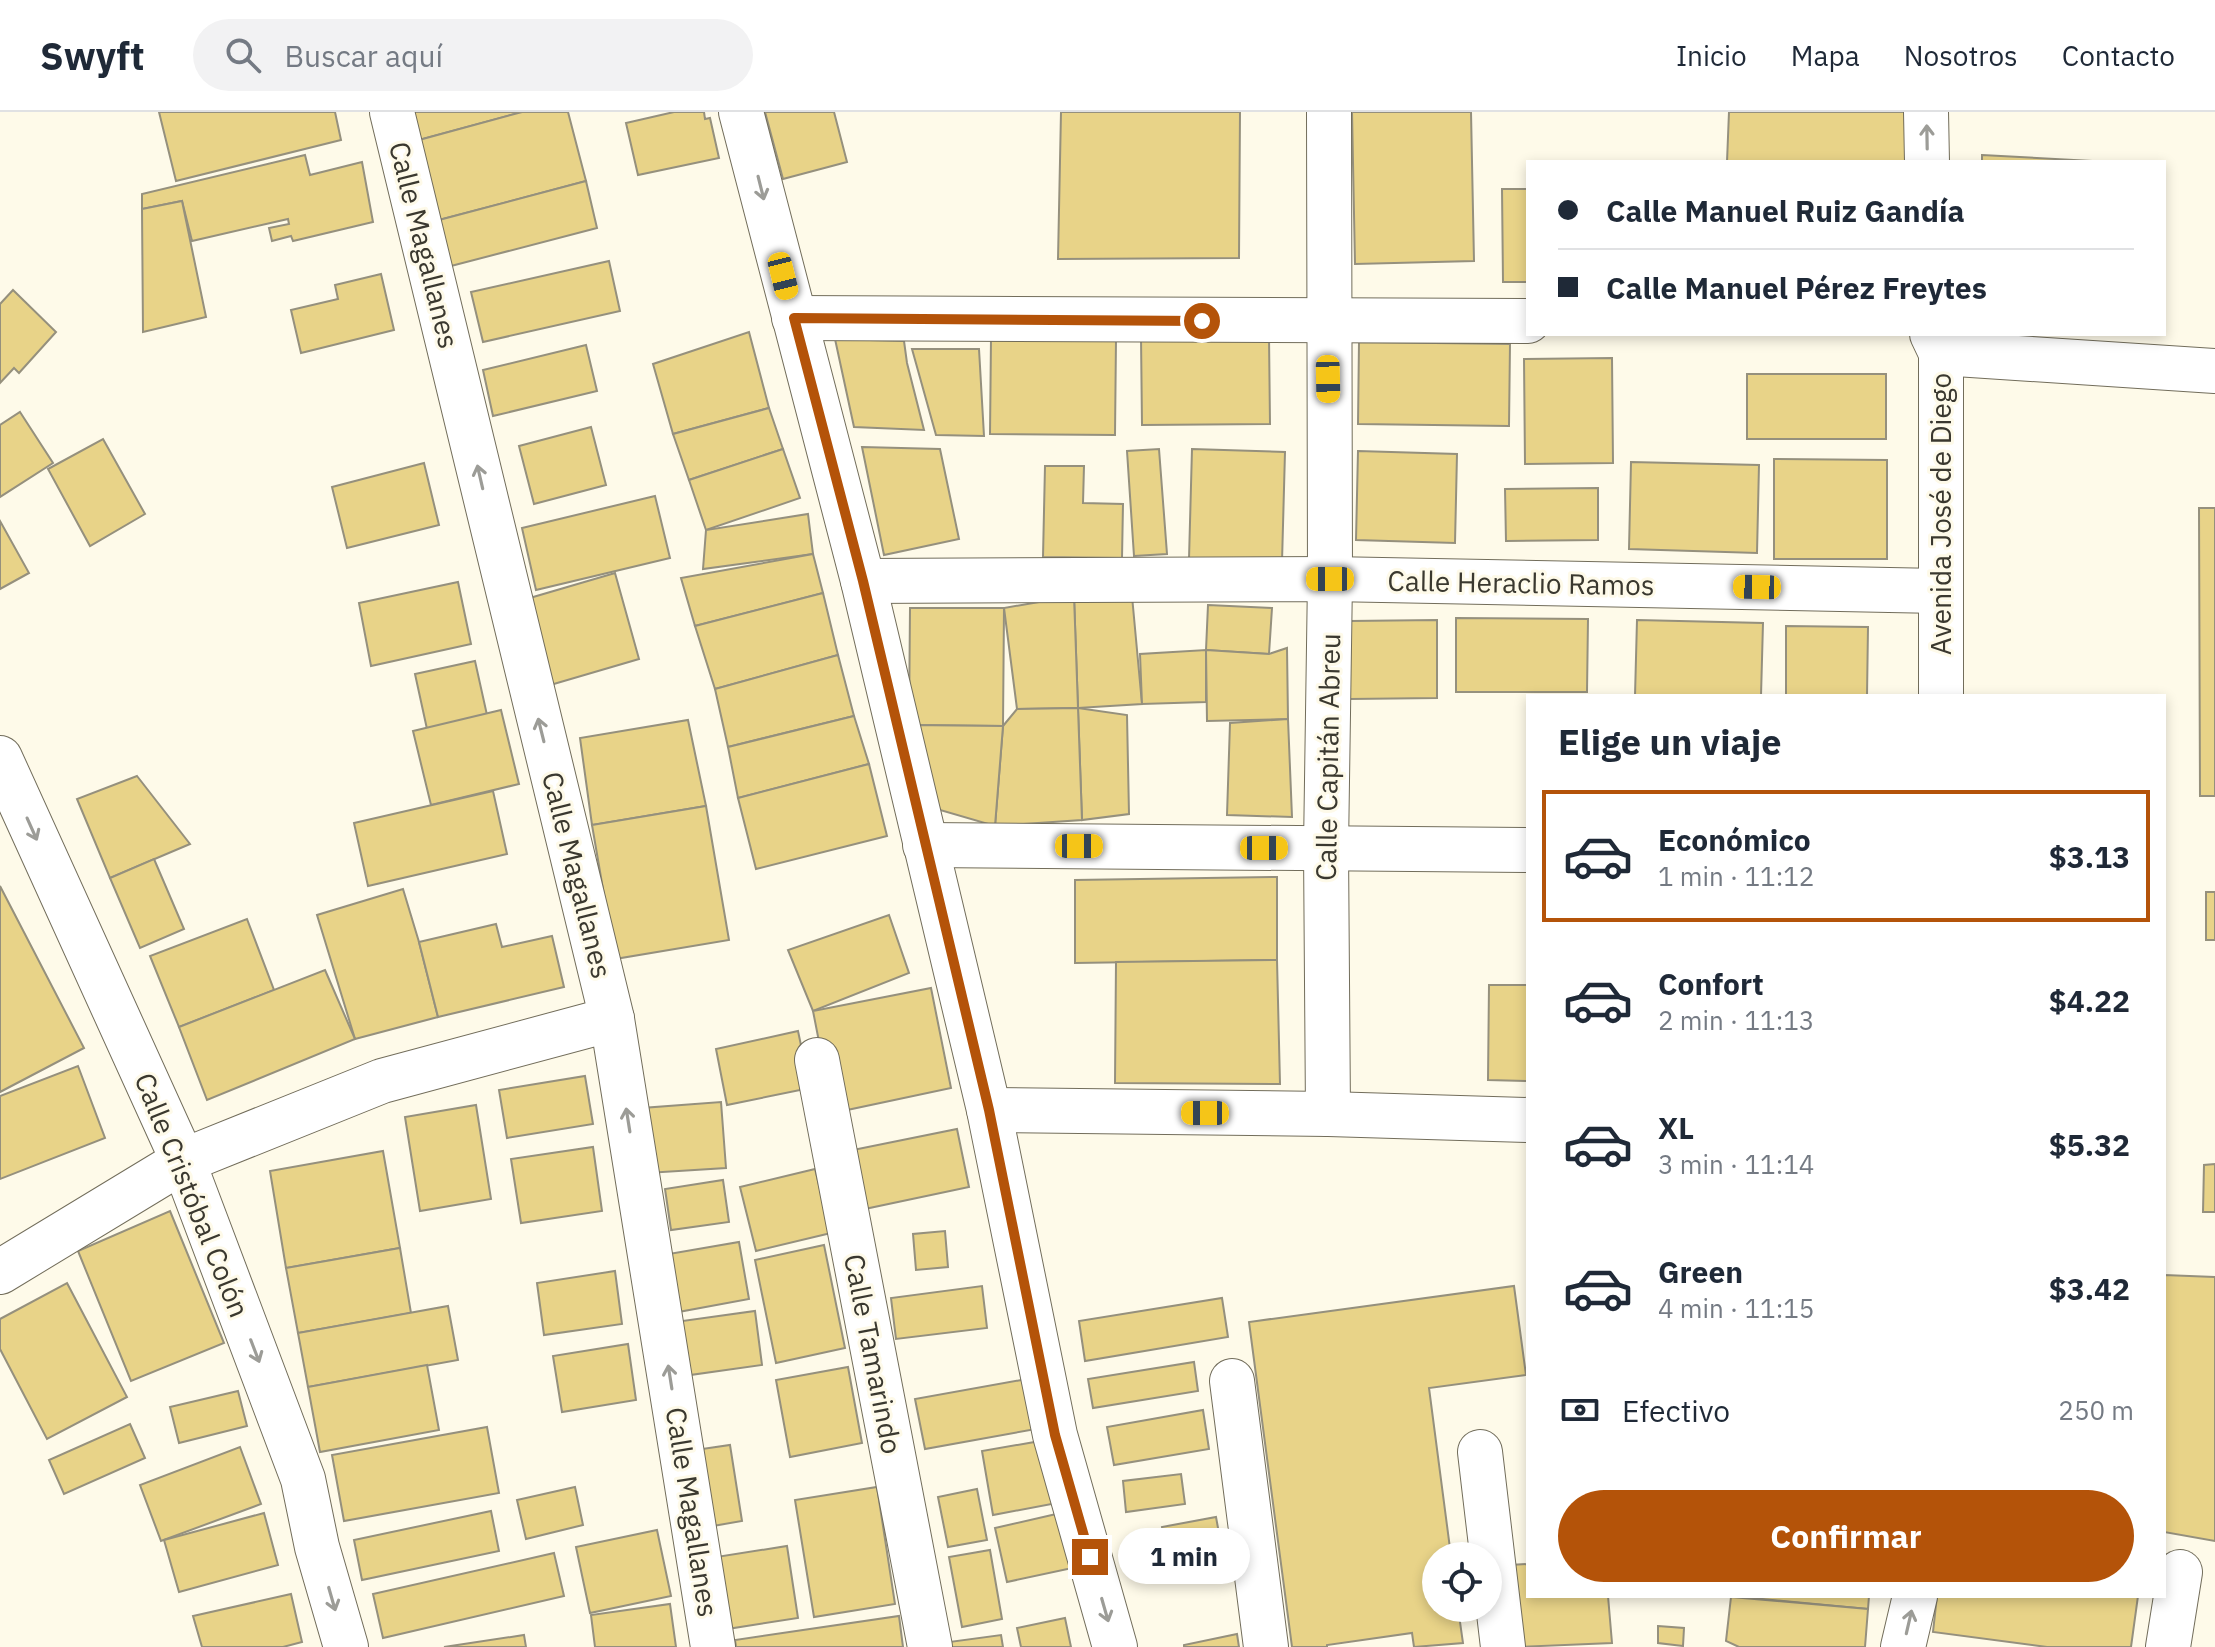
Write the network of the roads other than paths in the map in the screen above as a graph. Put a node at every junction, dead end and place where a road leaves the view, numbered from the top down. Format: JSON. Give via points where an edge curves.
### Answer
{"nodes":[{"id":1,"x":392,"y":112,"type":"edge"},
{"id":2,"x":741,"y":112,"type":"edge"},
{"id":3,"x":1329,"y":112,"type":"edge"},
{"id":4,"x":1926,"y":112,"type":"edge"},
{"id":5,"x":1927,"y":160,"type":"edge"},
{"id":6,"x":794,"y":318,"type":"junction"},
{"id":7,"x":1328,"y":321,"type":"junction"},
{"id":8,"x":1526,"y":321,"type":"edge"},
{"id":9,"x":1936,"y":343,"type":"edge"},
{"id":10,"x":2215,"y":371,"type":"edge"},
{"id":11,"x":1330,"y":579,"type":"junction"},
{"id":12,"x":863,"y":581,"type":"junction"},
{"id":13,"x":1939,"y":591,"type":"junction"},
{"id":14,"x":1941,"y":694,"type":"edge"},
{"id":15,"x":0,"y":758,"type":"edge"},
{"id":16,"x":925,"y":845,"type":"junction"},
{"id":17,"x":1326,"y":848,"type":"junction"},
{"id":18,"x":1526,"y":850,"type":"edge"},
{"id":19,"x":612,"y":1019,"type":"junction"},
{"id":20,"x":817,"y":1060,"type":"dead end"},
{"id":21,"x":989,"y":1110,"type":"junction"},
{"id":22,"x":1328,"y":1114,"type":"junction"},
{"id":23,"x":1526,"y":1120,"type":"edge"},
{"id":24,"x":183,"y":1161,"type":"junction"},
{"id":25,"x":0,"y":1272,"type":"edge"},
{"id":26,"x":1232,"y":1381,"type":"dead end"},
{"id":27,"x":1480,"y":1452,"type":"dead end"},
{"id":28,"x":2186,"y":1573,"type":"edge"},
{"id":29,"x":1915,"y":1598,"type":"edge"},
{"id":30,"x":346,"y":1647,"type":"edge"},
{"id":31,"x":713,"y":1647,"type":"edge"},
{"id":32,"x":930,"y":1647,"type":"edge"},
{"id":33,"x":1115,"y":1647,"type":"edge"},
{"id":34,"x":1266,"y":1647,"type":"edge"},
{"id":35,"x":1503,"y":1647,"type":"edge"},
{"id":36,"x":1903,"y":1647,"type":"edge"},
{"id":37,"x":2168,"y":1647,"type":"edge"}],
"edges":[{"from":19,"to":1,"type":"street","name":"Calle Magallanes","one_way":true},
{"from":2,"to":6,"type":"street","one_way":true},
{"from":3,"to":7,"type":"street","name":"Calle Capitán Abreu"},
{"from":5,"to":4,"type":"street","one_way":true},
{"from":6,"to":7,"type":"street"},
{"from":6,"to":12,"type":"street"},
{"from":7,"to":8,"type":"street"},
{"from":7,"to":11,"type":"street","name":"Calle Capitán Abreu"},
{"from":9,"to":10,"type":"street"},
{"from":9,"to":13,"type":"street","name":"Avenida José de Diego"},
{"from":11,"to":12,"type":"street","name":"Calle Heraclio Ramos"},
{"from":11,"to":13,"type":"street","name":"Calle Heraclio Ramos"},
{"from":11,"to":17,"type":"street","name":"Calle Capitán Abreu"},
{"from":12,"to":16,"type":"street"},
{"from":13,"to":14,"type":"street","name":"Avenida José de Diego"},
{"from":15,"to":24,"type":"street","name":"Calle Cristóbal Colón","one_way":true},
{"from":16,"to":17,"type":"street"},
{"from":16,"to":21,"type":"street"},
{"from":17,"to":18,"type":"street"},
{"from":17,"to":22,"type":"street","name":"Calle Capitán Abreu"},
{"from":19,"to":24,"type":"street","via":[[382,1081]]},
{"from":31,"to":19,"type":"street","name":"Calle Magallanes","one_way":true},
{"from":20,"to":32,"type":"street","name":"Calle Tamarindo"},
{"from":21,"to":22,"type":"street"},
{"from":21,"to":33,"type":"street","one_way":true,"via":[[1055,1435]]},
{"from":22,"to":23,"type":"street"},
{"from":24,"to":25,"type":"street"},
{"from":24,"to":30,"type":"street","name":"Calle Cristóbal Colón","one_way":true,"via":[[303,1479]]},
{"from":26,"to":34,"type":"street"},
{"from":27,"to":35,"type":"street"},
{"from":28,"to":37,"type":"street"},
{"from":36,"to":29,"type":"street","one_way":true}]}
